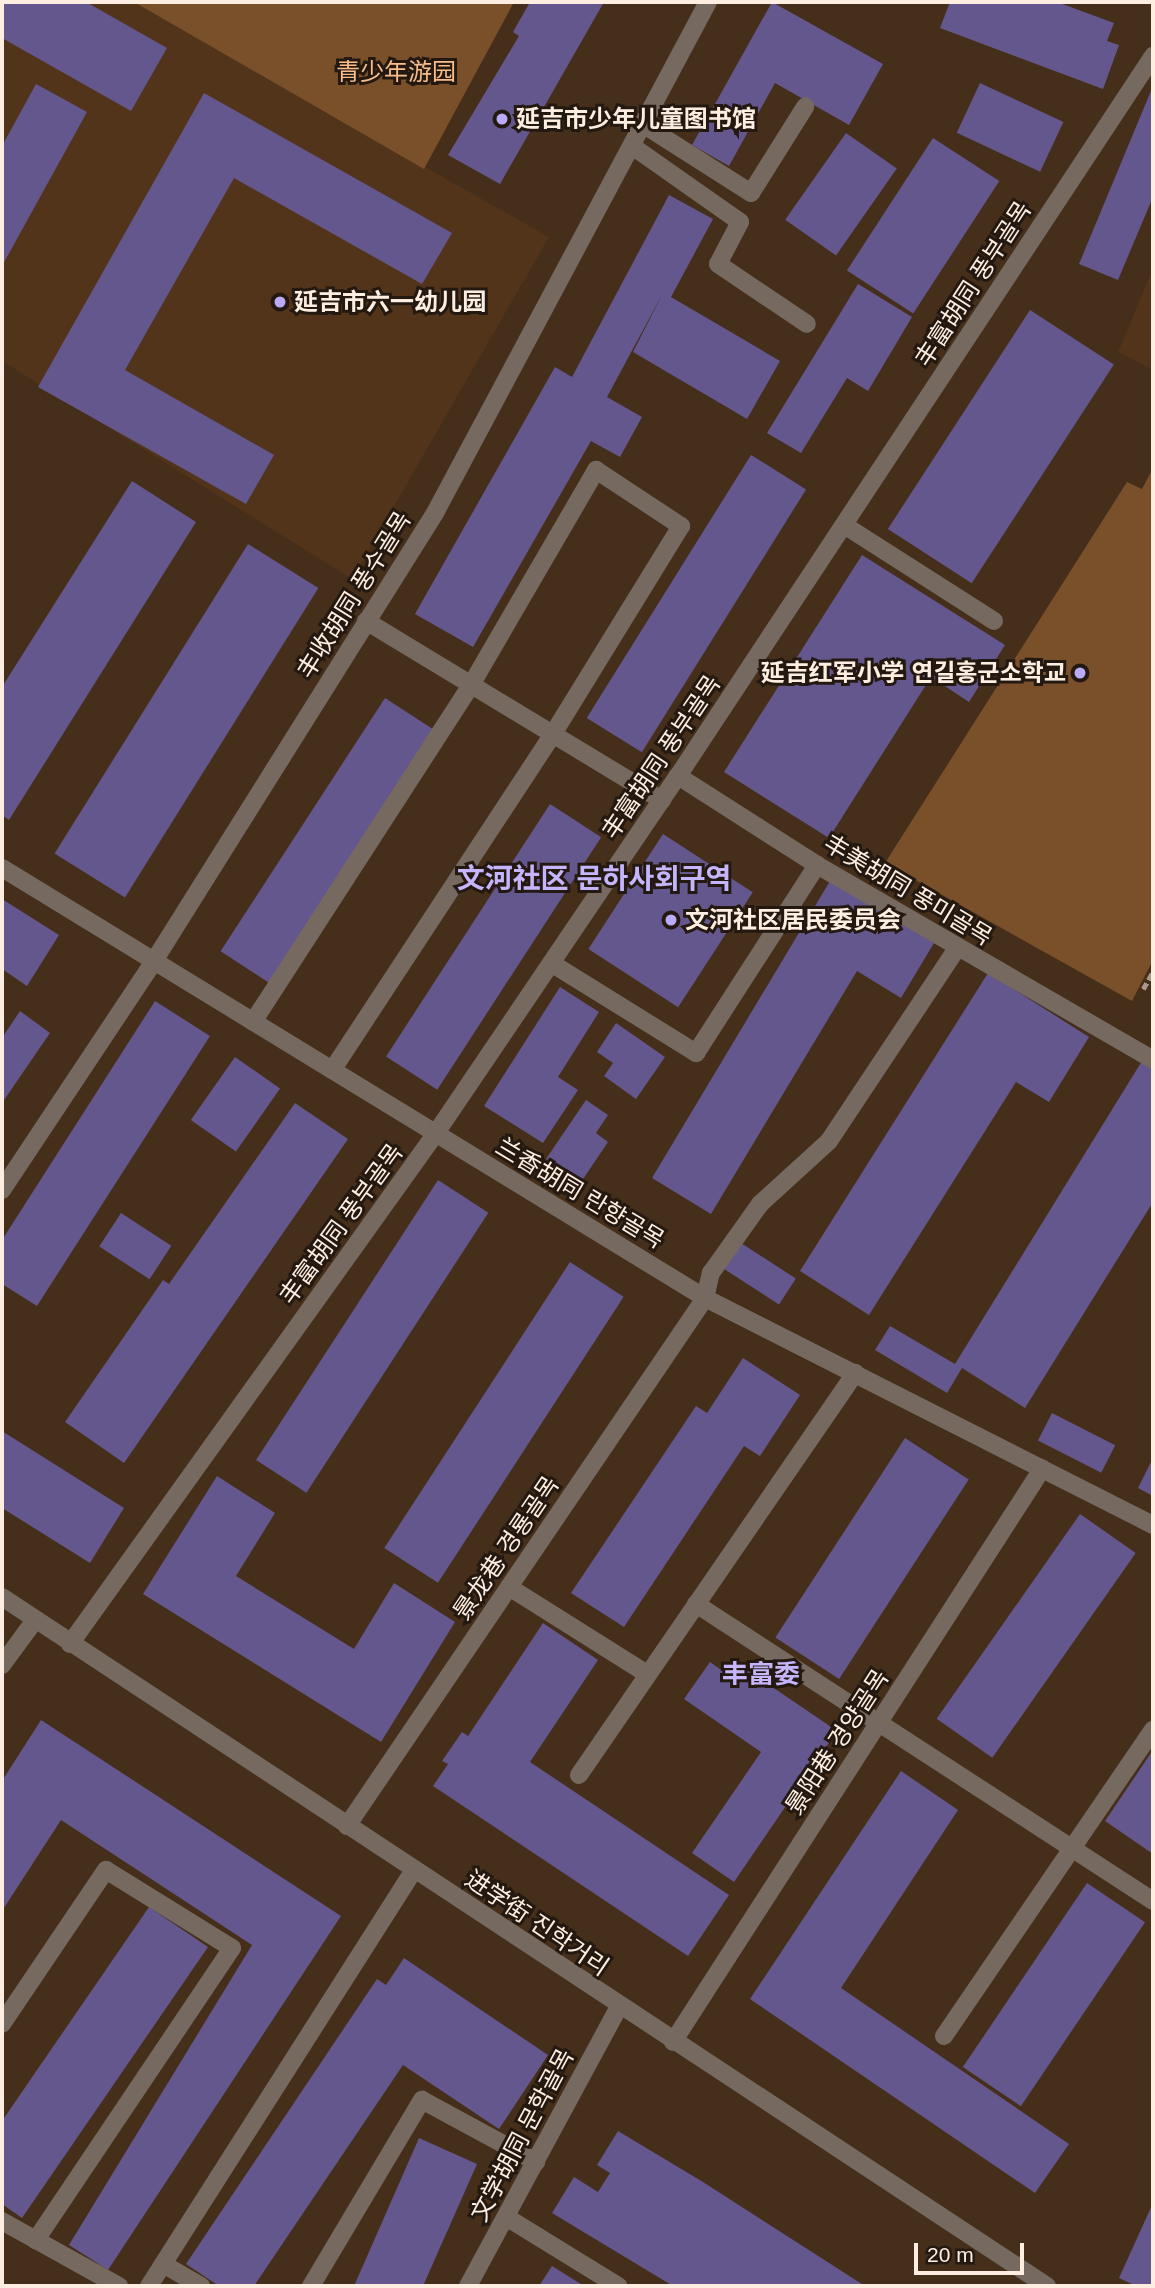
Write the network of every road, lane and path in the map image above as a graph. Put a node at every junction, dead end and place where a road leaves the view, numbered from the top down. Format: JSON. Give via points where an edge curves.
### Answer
{"nodes":[{"id":1,"x":708,"y":2,"type":"edge"},
{"id":2,"x":1153,"y":56,"type":"edge"},
{"id":3,"x":805,"y":107,"type":"dead end"},
{"id":4,"x":643,"y":125,"type":"junction"},
{"id":5,"x":632,"y":146,"type":"junction"},
{"id":6,"x":807,"y":324,"type":"dead end"},
{"id":7,"x":844,"y":524,"type":"junction"},
{"id":8,"x":366,"y":621,"type":"junction"},
{"id":9,"x":994,"y":621,"type":"dead end"},
{"id":10,"x":471,"y":685,"type":"junction"},
{"id":11,"x":553,"y":734,"type":"junction"},
{"id":12,"x":678,"y":776,"type":"junction"},
{"id":13,"x":662,"y":800,"type":"junction"},
{"id":14,"x":817,"y":865,"type":"junction"},
{"id":15,"x":2,"y":868,"type":"edge"},
{"id":16,"x":957,"y":948,"type":"junction"},
{"id":17,"x":154,"y":961,"type":"junction"},
{"id":18,"x":551,"y":963,"type":"junction"},
{"id":19,"x":1153,"y":972,"type":"edge"},
{"id":20,"x":1143,"y":989,"type":"dead end"},
{"id":21,"x":253,"y":1022,"type":"junction"},
{"id":22,"x":1153,"y":1060,"type":"edge"},
{"id":23,"x":332,"y":1070,"type":"junction"},
{"id":24,"x":436,"y":1133,"type":"junction"},
{"id":25,"x":2,"y":1190,"type":"edge"},
{"id":26,"x":705,"y":1298,"type":"junction"},
{"id":27,"x":855,"y":1373,"type":"junction"},
{"id":28,"x":1042,"y":1469,"type":"junction"},
{"id":29,"x":1153,"y":1525,"type":"edge"},
{"id":30,"x":509,"y":1587,"type":"junction"},
{"id":31,"x":2,"y":1597,"type":"edge"},
{"id":32,"x":696,"y":1604,"type":"junction"},
{"id":33,"x":35,"y":1620,"type":"junction"},
{"id":34,"x":69,"y":1644,"type":"junction"},
{"id":35,"x":2,"y":1665,"type":"edge"},
{"id":36,"x":648,"y":1674,"type":"junction"},
{"id":37,"x":878,"y":1725,"type":"junction"},
{"id":38,"x":1153,"y":1730,"type":"edge"},
{"id":39,"x":579,"y":1775,"type":"dead end"},
{"id":40,"x":347,"y":1826,"type":"junction"},
{"id":41,"x":1073,"y":1849,"type":"junction"},
{"id":42,"x":414,"y":1870,"type":"junction"},
{"id":43,"x":1153,"y":1901,"type":"edge"},
{"id":44,"x":620,"y":2007,"type":"junction"},
{"id":45,"x":2,"y":2024,"type":"edge"},
{"id":46,"x":944,"y":2036,"type":"dead end"},
{"id":47,"x":673,"y":2042,"type":"junction"},
{"id":48,"x":536,"y":2162,"type":"junction"},
{"id":49,"x":506,"y":2217,"type":"junction"},
{"id":50,"x":2,"y":2221,"type":"edge"},
{"id":51,"x":36,"y":2240,"type":"junction"},
{"id":52,"x":163,"y":2264,"type":"junction"},
{"id":53,"x":119,"y":2286,"type":"edge"},
{"id":54,"x":149,"y":2286,"type":"edge"},
{"id":55,"x":201,"y":2286,"type":"edge"},
{"id":56,"x":311,"y":2286,"type":"edge"},
{"id":57,"x":468,"y":2286,"type":"edge"},
{"id":58,"x":618,"y":2286,"type":"edge"},
{"id":59,"x":1047,"y":2286,"type":"edge"}],
"edges":[{"from":1,"to":4,"type":"street","name":"丰收胡同 풍수골목"},
{"from":2,"to":7,"type":"street","name":"丰富胡同 풍부골목"},
{"from":3,"to":4,"type":"street","via":[[751,193]]},
{"from":4,"to":5,"type":"street","name":"丰收胡同 풍수골목"},
{"from":5,"to":6,"type":"street","via":[[740,222],[718,264]]},
{"from":5,"to":8,"type":"street","name":"丰收胡同 풍수골목","via":[[482,431]]},
{"from":7,"to":9,"type":"street"},
{"from":7,"to":12,"type":"street","name":"丰富胡同 풍부골목"},
{"from":8,"to":10,"type":"street"},
{"from":8,"to":17,"type":"street","name":"丰收胡同 풍수골목"},
{"from":10,"to":11,"type":"street"},
{"from":10,"to":11,"type":"street","via":[[596,470],[681,526]]},
{"from":10,"to":21,"type":"street"},
{"from":11,"to":13,"type":"street"},
{"from":11,"to":23,"type":"street"},
{"from":12,"to":13,"type":"street","name":"丰富胡同 풍부골목"},
{"from":12,"to":14,"type":"street","name":"丰美胡同 풍미골목"},
{"from":13,"to":18,"type":"street","name":"丰富胡同 풍부골목"},
{"from":14,"to":16,"type":"street","name":"丰美胡同 풍미골목"},
{"from":14,"to":18,"type":"street","via":[[696,1053]]},
{"from":15,"to":17,"type":"street","name":"兰香胡同 란향골목"},
{"from":16,"to":22,"type":"street","name":"丰美胡同 풍미골목"},
{"from":16,"to":26,"type":"street","name":"景龙巷 경룡골목","via":[[829,1141],[760,1204],[711,1273]]},
{"from":17,"to":21,"type":"street","name":"兰香胡同 란향골목"},
{"from":17,"to":25,"type":"street","name":"丰收胡同 풍수골목"},
{"from":18,"to":24,"type":"street","name":"丰富胡同 풍부골목"},
{"from":19,"to":20,"type":"path"},
{"from":21,"to":23,"type":"street","name":"兰香胡同 란향골목"},
{"from":23,"to":24,"type":"street","name":"兰香胡同 란향골목"},
{"from":24,"to":26,"type":"street","name":"兰香胡同 란향골목"},
{"from":24,"to":34,"type":"street","name":"丰富胡同 풍부골목"},
{"from":26,"to":27,"type":"street","name":"兰香胡同 란향골목"},
{"from":26,"to":30,"type":"street","name":"景龙巷 경룡골목"},
{"from":27,"to":28,"type":"street","name":"兰香胡同 란향골목"},
{"from":27,"to":32,"type":"street"},
{"from":28,"to":29,"type":"street","name":"兰香胡同 란향골목"},
{"from":28,"to":37,"type":"street","name":"景阳巷 경양골목"},
{"from":30,"to":36,"type":"street"},
{"from":30,"to":40,"type":"street","name":"景龙巷 경룡골목"},
{"from":31,"to":33,"type":"street","name":"进学街 진학거리"},
{"from":32,"to":36,"type":"street"},
{"from":32,"to":37,"type":"street"},
{"from":33,"to":34,"type":"street","name":"进学街 진학거리"},
{"from":33,"to":35,"type":"street"},
{"from":34,"to":40,"type":"street","name":"进学街 진학거리"},
{"from":36,"to":39,"type":"street"},
{"from":37,"to":41,"type":"street"},
{"from":37,"to":47,"type":"street","name":"景阳巷 경양골목"},
{"from":38,"to":41,"type":"street"},
{"from":40,"to":42,"type":"street","name":"进学街 진학거리"},
{"from":41,"to":43,"type":"street"},
{"from":41,"to":46,"type":"street"},
{"from":42,"to":44,"type":"street","name":"进学街 진학거리"},
{"from":42,"to":52,"type":"street"},
{"from":44,"to":47,"type":"street","name":"进学街 진학거리"},
{"from":44,"to":48,"type":"street","name":"文学胡同 문학골목"},
{"from":45,"to":51,"type":"street","via":[[106,1870],[232,1948]]},
{"from":47,"to":59,"type":"street","name":"进学街 진학거리"},
{"from":48,"to":49,"type":"street","name":"文学胡同 문학골목"},
{"from":48,"to":56,"type":"street","via":[[422,2100]]},
{"from":49,"to":57,"type":"street","name":"文学胡同 문학골목"},
{"from":49,"to":58,"type":"street"},
{"from":50,"to":51,"type":"street"},
{"from":51,"to":53,"type":"street"},
{"from":52,"to":54,"type":"street"},
{"from":52,"to":55,"type":"street"}]}
